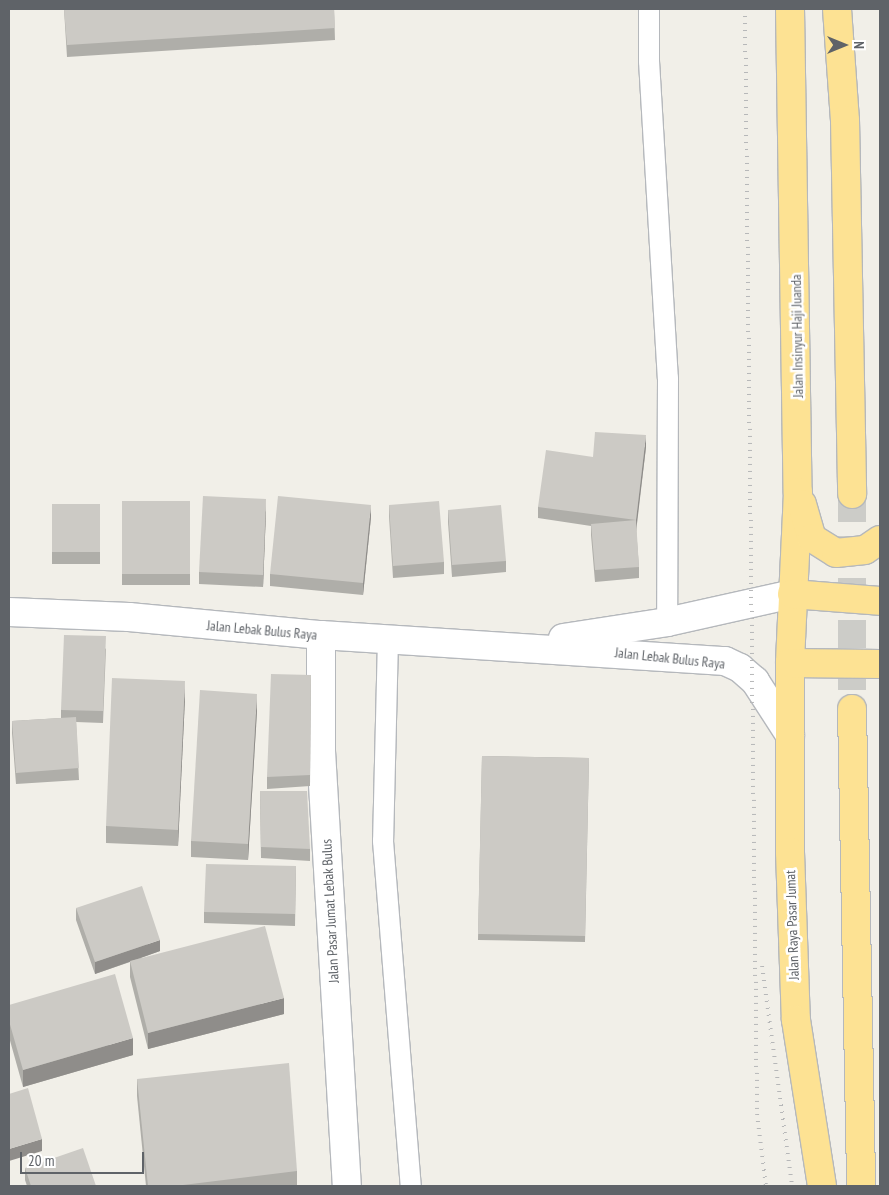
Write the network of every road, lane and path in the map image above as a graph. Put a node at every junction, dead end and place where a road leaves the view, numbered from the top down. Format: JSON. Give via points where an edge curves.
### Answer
{"nodes":[{"id":1,"x":648,"y":9,"type":"edge"},
{"id":2,"x":790,"y":9,"type":"edge"},
{"id":3,"x":837,"y":9,"type":"edge"},
{"id":4,"x":798,"y":492,"type":"junction"},
{"id":5,"x":852,"y":494,"type":"tunnel mouth"},
{"id":6,"x":880,"y":540,"type":"edge"},
{"id":7,"x":792,"y":594,"type":"junction"},
{"id":8,"x":880,"y":601,"type":"edge"},
{"id":9,"x":9,"y":612,"type":"edge"},
{"id":10,"x":666,"y":622,"type":"junction"},
{"id":11,"x":321,"y":635,"type":"junction"},
{"id":12,"x":388,"y":639,"type":"junction"},
{"id":13,"x":515,"y":646,"type":"junction"},
{"id":14,"x":790,"y":663,"type":"junction"},
{"id":15,"x":880,"y":664,"type":"edge"},
{"id":16,"x":852,"y":708,"type":"tunnel mouth"},
{"id":17,"x":790,"y":735,"type":"junction"},
{"id":18,"x":347,"y":1186,"type":"edge"},
{"id":19,"x":411,"y":1186,"type":"edge"},
{"id":20,"x":822,"y":1186,"type":"edge"},
{"id":21,"x":861,"y":1186,"type":"edge"}],
"edges":[{"from":1,"to":10,"type":"lane","via":[[668,378]]},
{"from":2,"to":4,"type":"highway","name":"Jalan Insinyur Haji Juanda"},
{"from":3,"to":5,"type":"highway","via":[[845,120]]},
{"from":4,"to":6,"type":"highway","via":[[812,538],[836,553],[865,550]]},
{"from":4,"to":7,"type":"highway","name":"Jalan Insinyur Haji Juanda"},
{"from":7,"to":8,"type":"highway"},
{"from":7,"to":10,"type":"main road","name":"Jalan Lebak Bulus Raya"},
{"from":7,"to":14,"type":"highway","name":"Jalan Insinyur Haji Juanda"},
{"from":9,"to":11,"type":"main road","name":"Jalan Lebak Bulus Raya","via":[[129,617]]},
{"from":10,"to":13,"type":"main road","name":"Jalan Lebak Bulus Raya"},
{"from":11,"to":12,"type":"main road","name":"Jalan Lebak Bulus Raya"},
{"from":11,"to":18,"type":"main road","name":"Jalan Pasar Jumat Lebak Bulus","via":[[321,751]]},
{"from":12,"to":13,"type":"main road","name":"Jalan Lebak Bulus Raya"},
{"from":12,"to":19,"type":"lane","via":[[383,841]]},
{"from":13,"to":17,"type":"main road","name":"Jalan Lebak Bulus Raya","via":[[725,661],[755,681]]},
{"from":14,"to":15,"type":"highway"},
{"from":14,"to":17,"type":"highway","name":"Jalan Raya Pasar Jumat"},
{"from":16,"to":21,"type":"highway"},
{"from":17,"to":20,"type":"highway","name":"Jalan Raya Pasar Jumat","via":[[796,1020]]}]}
